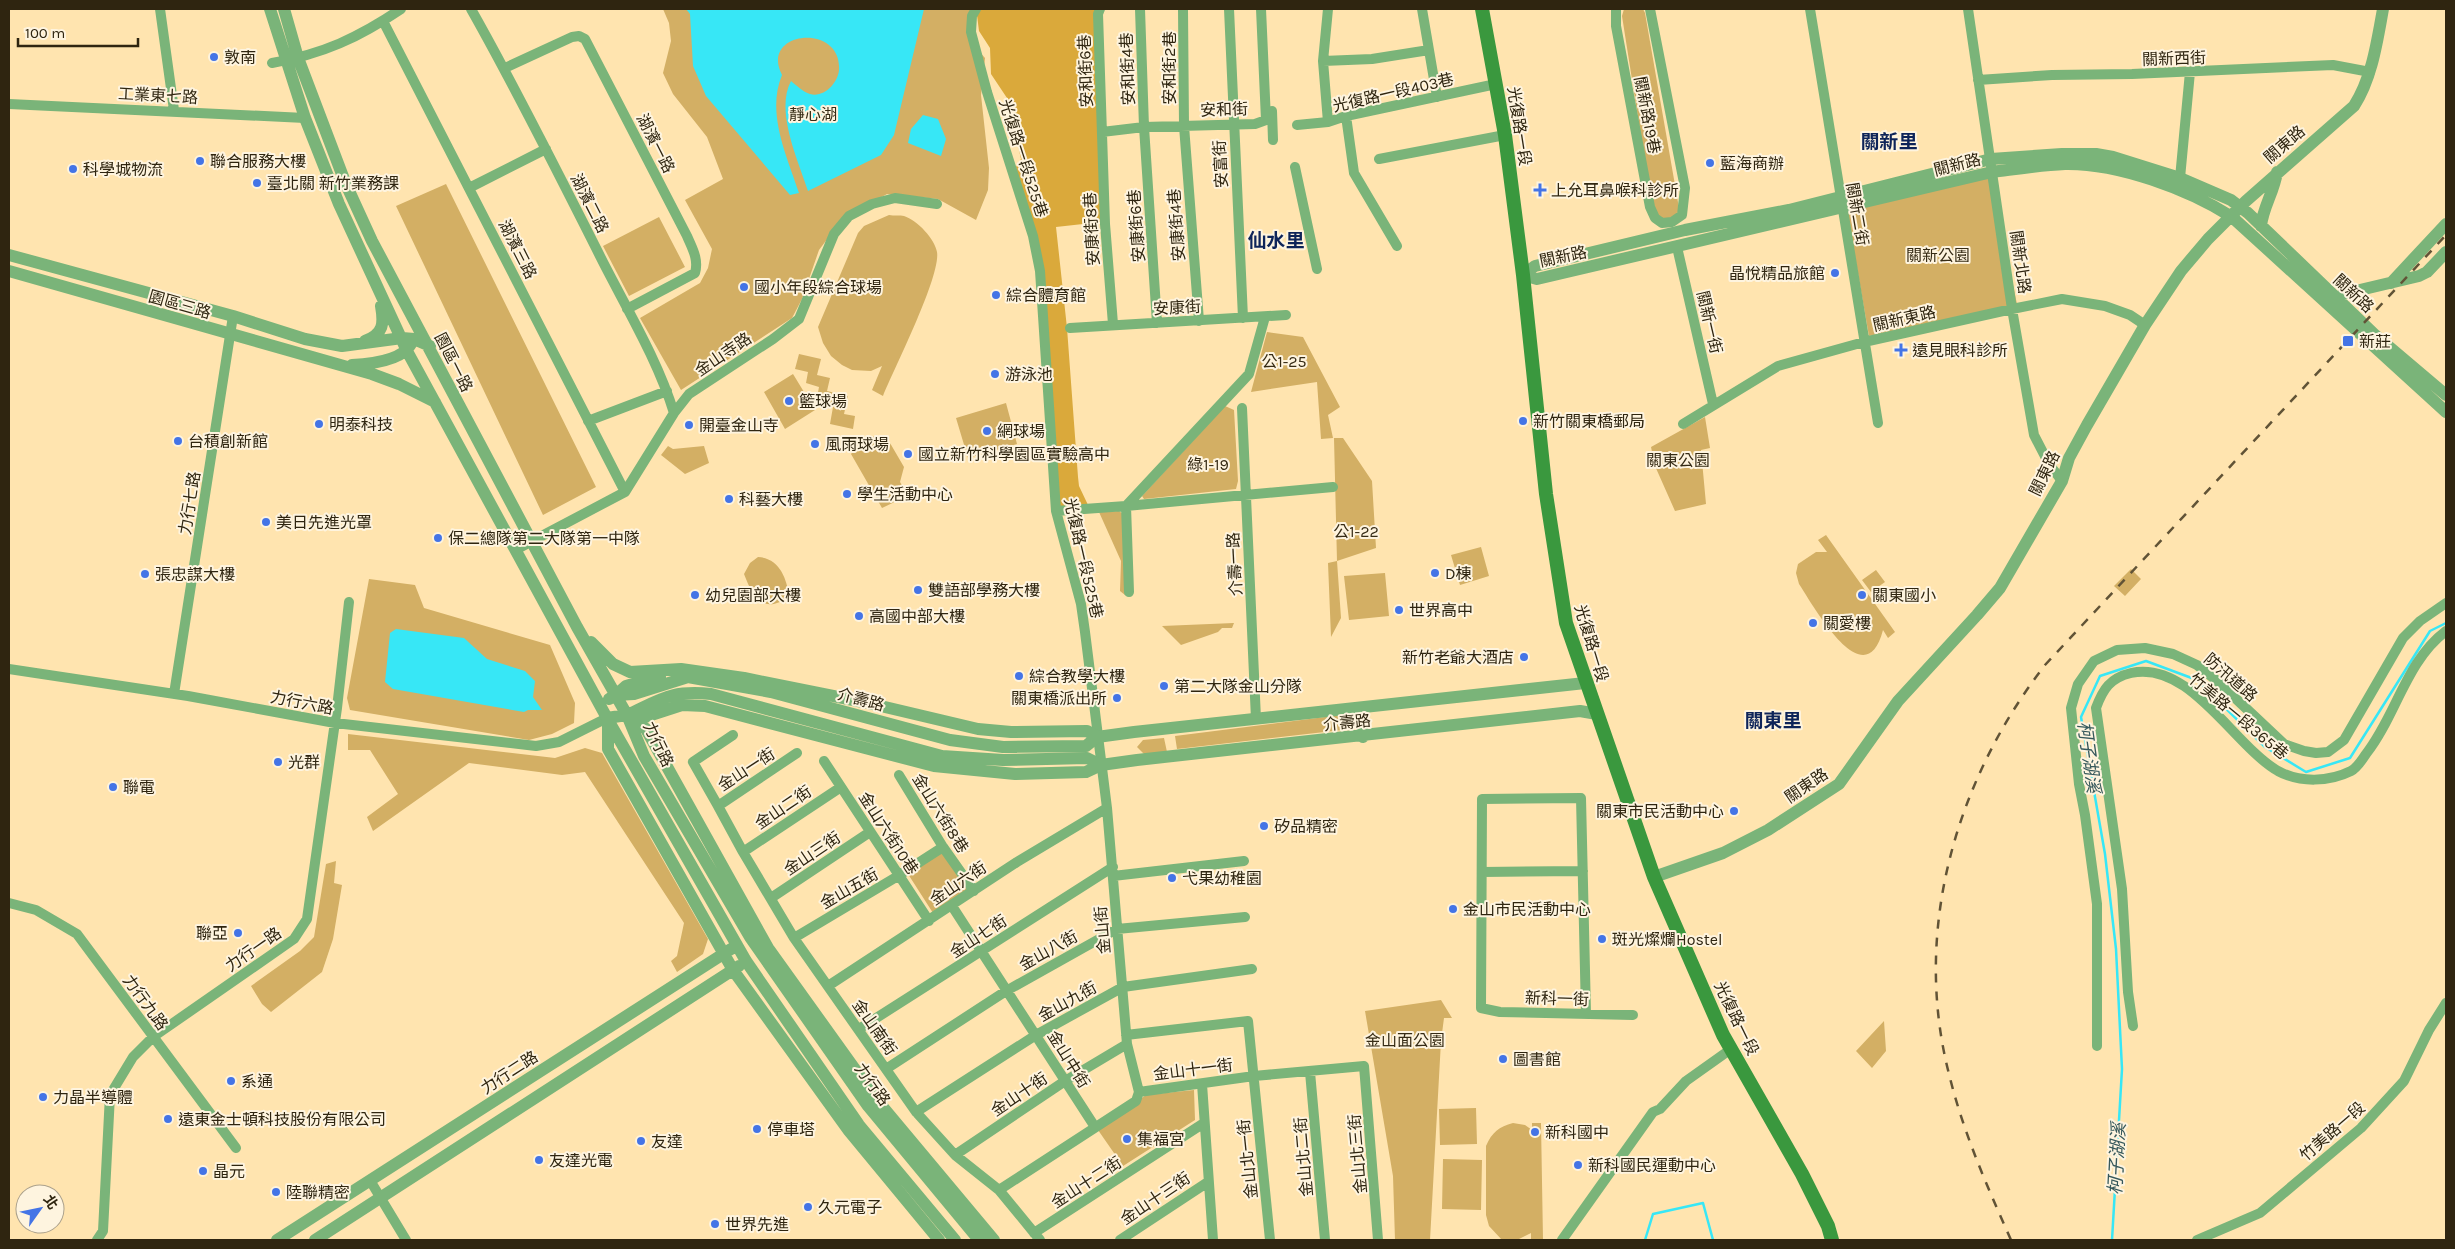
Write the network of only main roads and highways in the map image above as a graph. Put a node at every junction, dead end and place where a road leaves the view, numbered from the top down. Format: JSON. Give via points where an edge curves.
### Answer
{"nodes":[{"id":1,"x":1482,"y":9,"type":"edge"},
{"id":2,"x":1832,"y":1240,"type":"edge"}],
"edges":[{"from":1,"to":2,"type":"main road","name":"光復路一段","via":[[1505,135],[1546,494],[1566,623],[1654,877],[1731,1049],[1802,1174]]}]}
